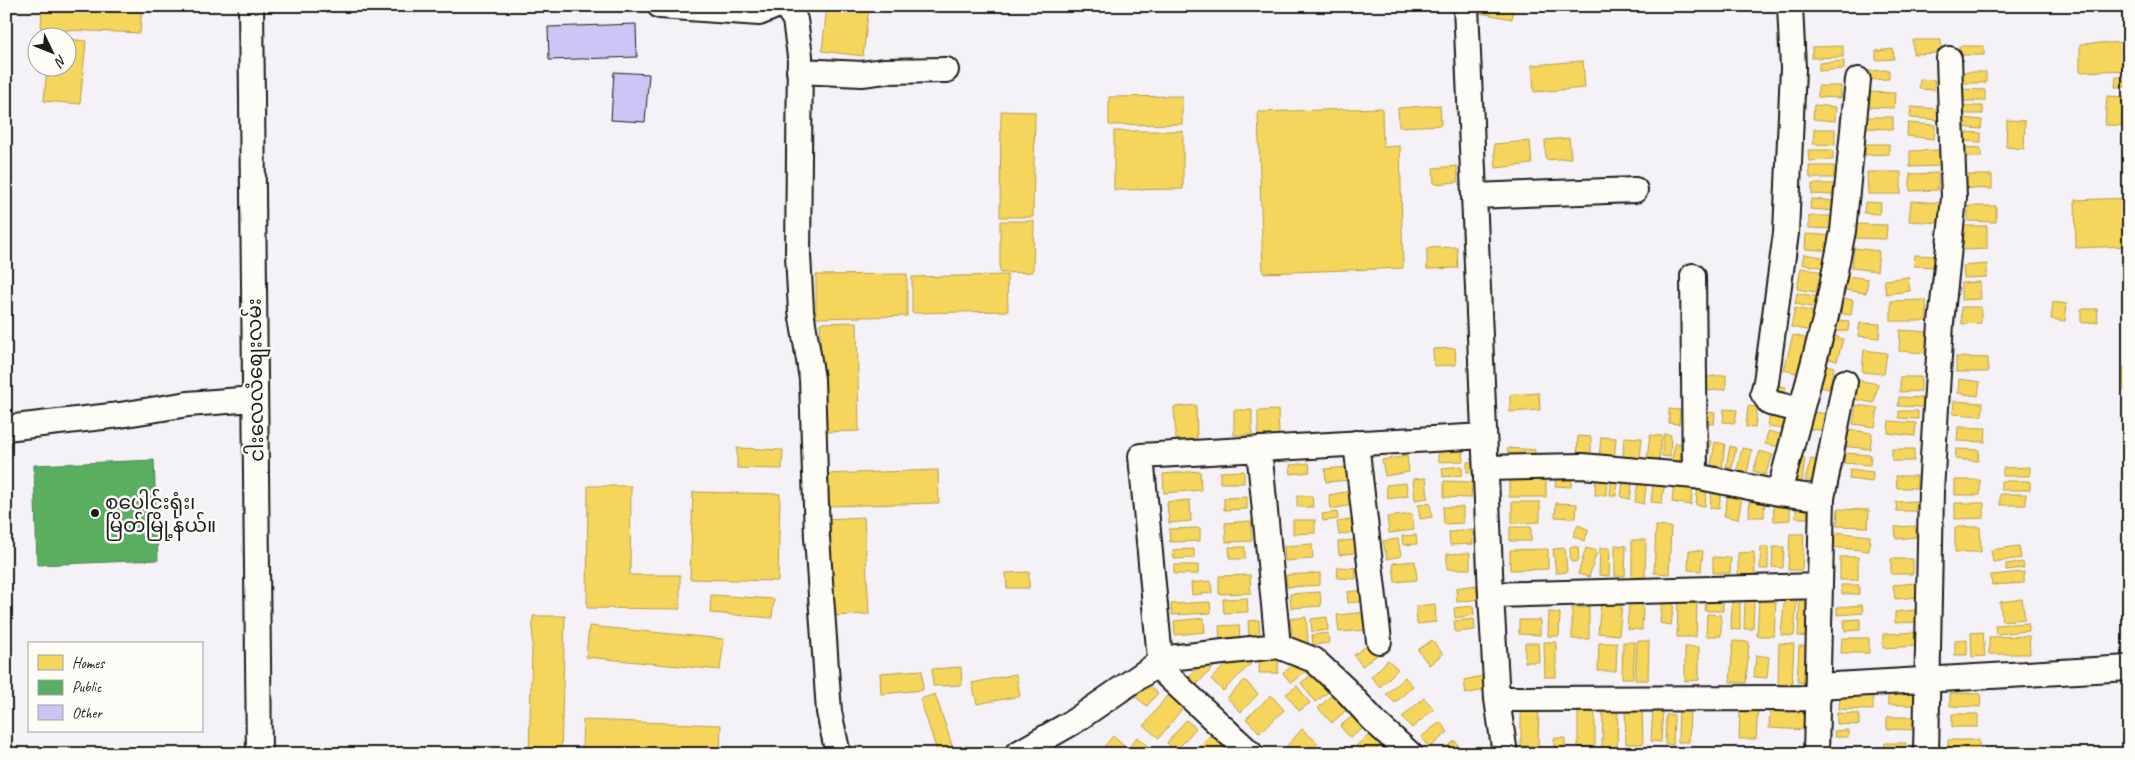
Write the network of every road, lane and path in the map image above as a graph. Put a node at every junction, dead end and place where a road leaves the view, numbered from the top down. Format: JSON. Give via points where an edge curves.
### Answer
{"nodes":[{"id":1,"x":252,"y":6,"type":"edge"},
{"id":2,"x":660,"y":6,"type":"edge"},
{"id":3,"x":776,"y":6,"type":"edge"},
{"id":4,"x":786,"y":6,"type":"edge"},
{"id":5,"x":1466,"y":6,"type":"edge"},
{"id":6,"x":1790,"y":6,"type":"edge"},
{"id":7,"x":1949,"y":59,"type":"dead end"},
{"id":8,"x":946,"y":70,"type":"dead end"},
{"id":9,"x":799,"y":71,"type":"junction"},
{"id":10,"x":1858,"y":80,"type":"dead end"},
{"id":11,"x":1634,"y":190,"type":"dead end"},
{"id":12,"x":1474,"y":196,"type":"junction"},
{"id":13,"x":1693,"y":276,"type":"dead end"},
{"id":14,"x":1845,"y":382,"type":"dead end"},
{"id":15,"x":254,"y":399,"type":"junction"},
{"id":16,"x":1802,"y":410,"type":"junction"},
{"id":17,"x":6,"y":428,"type":"edge"},
{"id":18,"x":1484,"y":436,"type":"junction"},
{"id":19,"x":1356,"y":443,"type":"junction"},
{"id":20,"x":1259,"y":449,"type":"junction"},
{"id":21,"x":1486,"y":468,"type":"junction"},
{"id":22,"x":1695,"y":476,"type":"junction"},
{"id":23,"x":1780,"y":493,"type":"junction"},
{"id":24,"x":1822,"y":498,"type":"junction"},
{"id":25,"x":1820,"y":586,"type":"junction"},
{"id":26,"x":1491,"y":594,"type":"junction"},
{"id":27,"x":1379,"y":641,"type":"dead end"},
{"id":28,"x":1278,"y":646,"type":"junction"},
{"id":29,"x":1158,"y":662,"type":"junction"},
{"id":30,"x":2129,"y":668,"type":"edge"},
{"id":31,"x":1928,"y":679,"type":"junction"},
{"id":32,"x":1818,"y":692,"type":"junction"},
{"id":33,"x":1497,"y":699,"type":"junction"},
{"id":34,"x":259,"y":754,"type":"edge"},
{"id":35,"x":838,"y":754,"type":"edge"},
{"id":36,"x":1017,"y":754,"type":"edge"},
{"id":37,"x":1251,"y":754,"type":"edge"},
{"id":38,"x":1410,"y":754,"type":"edge"},
{"id":39,"x":1505,"y":754,"type":"edge"},
{"id":40,"x":1816,"y":754,"type":"edge"},
{"id":41,"x":1926,"y":754,"type":"edge"}],
"edges":[{"from":1,"to":15,"type":"street","name":"ငါးလေလံစျေးလမ်း"},
{"from":2,"to":3,"type":"street","via":[[759,13]]},
{"from":4,"to":9,"type":"street","via":[[795,20]]},
{"from":5,"to":12,"type":"street"},
{"from":6,"to":16,"type":"street","via":[[1793,68],[1786,233],[1763,393],[1770,402]]},
{"from":7,"to":31,"type":"street","via":[[1954,198],[1941,323],[1931,490]]},
{"from":8,"to":9,"type":"street","via":[[839,74]]},
{"from":9,"to":35,"type":"street","via":[[797,178],[801,311],[812,379],[817,537],[829,712]]},
{"from":10,"to":16,"type":"street","via":[[1843,231]]},
{"from":11,"to":12,"type":"street"},
{"from":12,"to":18,"type":"street"},
{"from":13,"to":22,"type":"street"},
{"from":14,"to":24,"type":"street"},
{"from":15,"to":17,"type":"street","via":[[188,404]]},
{"from":15,"to":34,"type":"street","name":"ငါးလေလံစျေးလမ်း"},
{"from":16,"to":23,"type":"street"},
{"from":18,"to":19,"type":"street"},
{"from":18,"to":21,"type":"street"},
{"from":19,"to":20,"type":"street"},
{"from":19,"to":27,"type":"street"},
{"from":20,"to":28,"type":"street"},
{"from":20,"to":29,"type":"street","via":[[1140,456]]},
{"from":21,"to":22,"type":"street","via":[[1582,466]]},
{"from":21,"to":26,"type":"street"},
{"from":22,"to":23,"type":"street"},
{"from":23,"to":24,"type":"street"},
{"from":24,"to":25,"type":"street"},
{"from":25,"to":26,"type":"street"},
{"from":25,"to":32,"type":"street"},
{"from":26,"to":33,"type":"street"},
{"from":28,"to":29,"type":"street"},
{"from":28,"to":38,"type":"street","via":[[1314,660]]},
{"from":29,"to":36,"type":"street","via":[[1073,722]]},
{"from":29,"to":37,"type":"street"},
{"from":30,"to":31,"type":"street"},
{"from":31,"to":32,"type":"street"},
{"from":31,"to":41,"type":"street"},
{"from":32,"to":33,"type":"street"},
{"from":32,"to":40,"type":"street"},
{"from":33,"to":39,"type":"street"}]}
